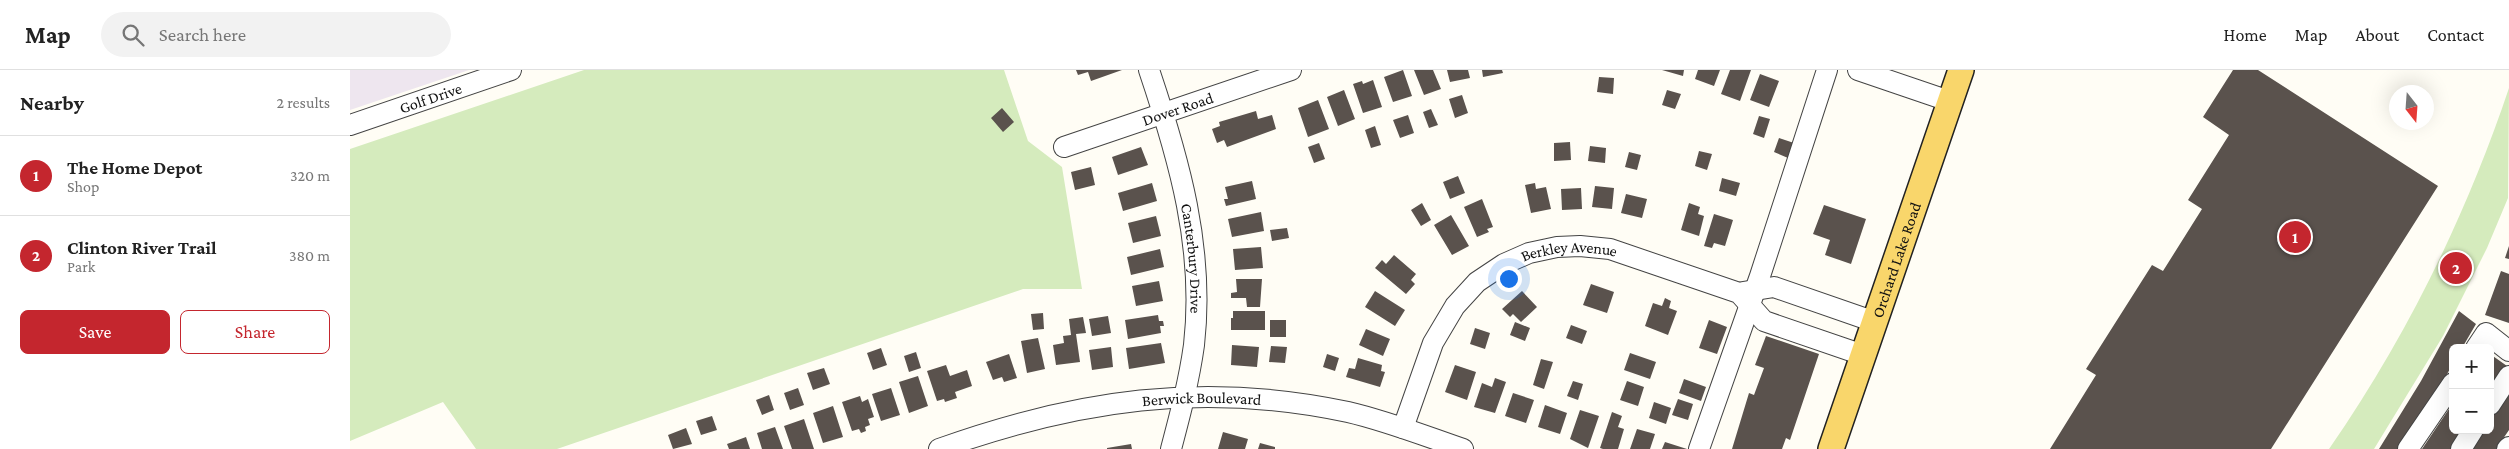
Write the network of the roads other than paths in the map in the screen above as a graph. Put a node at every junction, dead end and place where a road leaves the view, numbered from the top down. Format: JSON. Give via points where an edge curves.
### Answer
{"nodes":[{"id":1,"x":511,"y":70,"type":"edge"},
{"id":2,"x":1149,"y":70,"type":"edge"},
{"id":3,"x":1291,"y":70,"type":"edge"},
{"id":4,"x":1827,"y":70,"type":"edge"},
{"id":5,"x":1858,"y":70,"type":"edge"},
{"id":6,"x":1961,"y":70,"type":"edge"},
{"id":7,"x":1949,"y":101,"type":"junction"},
{"id":8,"x":1164,"y":114,"type":"junction"},
{"id":9,"x":350,"y":125,"type":"edge"},
{"id":10,"x":1064,"y":147,"type":"dead end"},
{"id":11,"x":1747,"y":296,"type":"junction"},
{"id":12,"x":1875,"y":322,"type":"junction"},
{"id":13,"x":2479,"y":344,"type":"edge"},
{"id":14,"x":2509,"y":351,"type":"edge"},
{"id":15,"x":1863,"y":355,"type":"junction"},
{"id":16,"x":2509,"y":376,"type":"edge"},
{"id":17,"x":2449,"y":388,"type":"edge"},
{"id":18,"x":1185,"y":396,"type":"junction"},
{"id":19,"x":2494,"y":399,"type":"edge"},
{"id":20,"x":1403,"y":428,"type":"junction"},
{"id":21,"x":2470,"y":434,"type":"edge"},
{"id":22,"x":939,"y":449,"type":"edge"},
{"id":23,"x":1171,"y":449,"type":"edge"},
{"id":24,"x":1463,"y":449,"type":"edge"},
{"id":25,"x":1699,"y":449,"type":"edge"},
{"id":26,"x":1831,"y":449,"type":"edge"},
{"id":27,"x":2408,"y":449,"type":"edge"},
{"id":28,"x":2461,"y":449,"type":"edge"}],
"edges":[{"from":1,"to":9,"type":"street","name":"Golf Drive"},
{"from":2,"to":8,"type":"street","name":"Canterbury Drive"},
{"from":3,"to":8,"type":"street","name":"Dover Road"},
{"from":4,"to":11,"type":"street"},
{"from":5,"to":7,"type":"street"},
{"from":6,"to":7,"type":"main road","name":"Orchard Lake Road"},
{"from":7,"to":12,"type":"main road","name":"Orchard Lake Road"},
{"from":8,"to":10,"type":"street","name":"Dover Road"},
{"from":8,"to":18,"type":"street","name":"Canterbury Drive","via":[[1184,184],[1195,261],[1194,344]]},
{"from":11,"to":12,"type":"street","name":"Berkley Avenue","via":[[1774,287]]},
{"from":11,"to":15,"type":"street","name":"Berkley Avenue","via":[[1764,321]]},
{"from":11,"to":20,"type":"street","name":"Berkley Avenue","via":[[1624,253],[1595,247],[1556,247],[1516,258],[1478,282],[1446,318],[1433,343]]},
{"from":11,"to":25,"type":"street"},
{"from":12,"to":15,"type":"main road","name":"Orchard Lake Road"},
{"from":13,"to":14,"type":"street","via":[[2486,333]]},
{"from":15,"to":26,"type":"main road","name":"Orchard Lake Road"},
{"from":16,"to":19,"type":"street"},
{"from":17,"to":27,"type":"street"},
{"from":18,"to":20,"type":"street","name":"Berwick Boulevard","via":[[1302,404]]},
{"from":18,"to":22,"type":"street","name":"Berwick Boulevard","via":[[1074,409],[1009,425]]},
{"from":18,"to":23,"type":"street","name":"Canterbury Drive"},
{"from":20,"to":24,"type":"street","name":"Berwick Boulevard"},
{"from":21,"to":28,"type":"street"}]}
